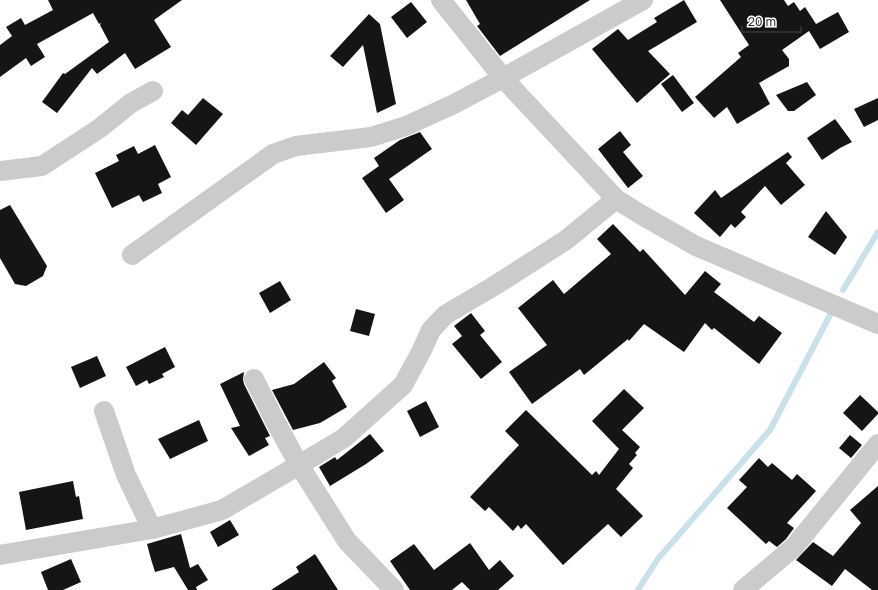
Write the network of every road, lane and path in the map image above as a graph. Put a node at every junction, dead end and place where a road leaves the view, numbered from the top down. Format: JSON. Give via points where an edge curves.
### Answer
{"nodes":[{"id":1,"x":440,"y":0,"type":"edge"},
{"id":2,"x":643,"y":0,"type":"edge"},
{"id":3,"x":503,"y":78,"type":"junction"},
{"id":4,"x":153,"y":91,"type":"dead end"},
{"id":5,"x":0,"y":171,"type":"edge"},
{"id":6,"x":616,"y":199,"type":"junction"},
{"id":7,"x":132,"y":255,"type":"dead end"},
{"id":8,"x":878,"y":324,"type":"edge"},
{"id":9,"x":254,"y":379,"type":"dead end"},
{"id":10,"x":104,"y":411,"type":"dead end"},
{"id":11,"x":878,"y":444,"type":"edge"},
{"id":12,"x":299,"y":465,"type":"junction"},
{"id":13,"x":152,"y":529,"type":"junction"},
{"id":14,"x":0,"y":555,"type":"edge"},
{"id":15,"x":394,"y":590,"type":"edge"},
{"id":16,"x":743,"y":590,"type":"edge"}],
"edges":[{"from":1,"to":3,"type":"street"},
{"from":2,"to":3,"type":"street"},
{"from":3,"to":6,"type":"street"},
{"from":3,"to":7,"type":"street","via":[[406,126],[371,137],[296,146],[273,154]]},
{"from":4,"to":5,"type":"street","via":[[131,103],[100,128],[42,166]]},
{"from":6,"to":8,"type":"street","via":[[696,246]]},
{"from":6,"to":12,"type":"street","via":[[566,240],[445,315],[431,330],[403,385],[344,438]]},
{"from":9,"to":12,"type":"street"},
{"from":10,"to":13,"type":"street","via":[[126,476]]},
{"from":11,"to":16,"type":"street","via":[[794,547]]},
{"from":12,"to":13,"type":"street","via":[[222,510]]},
{"from":12,"to":15,"type":"street","via":[[347,541]]},
{"from":13,"to":14,"type":"street"}]}
